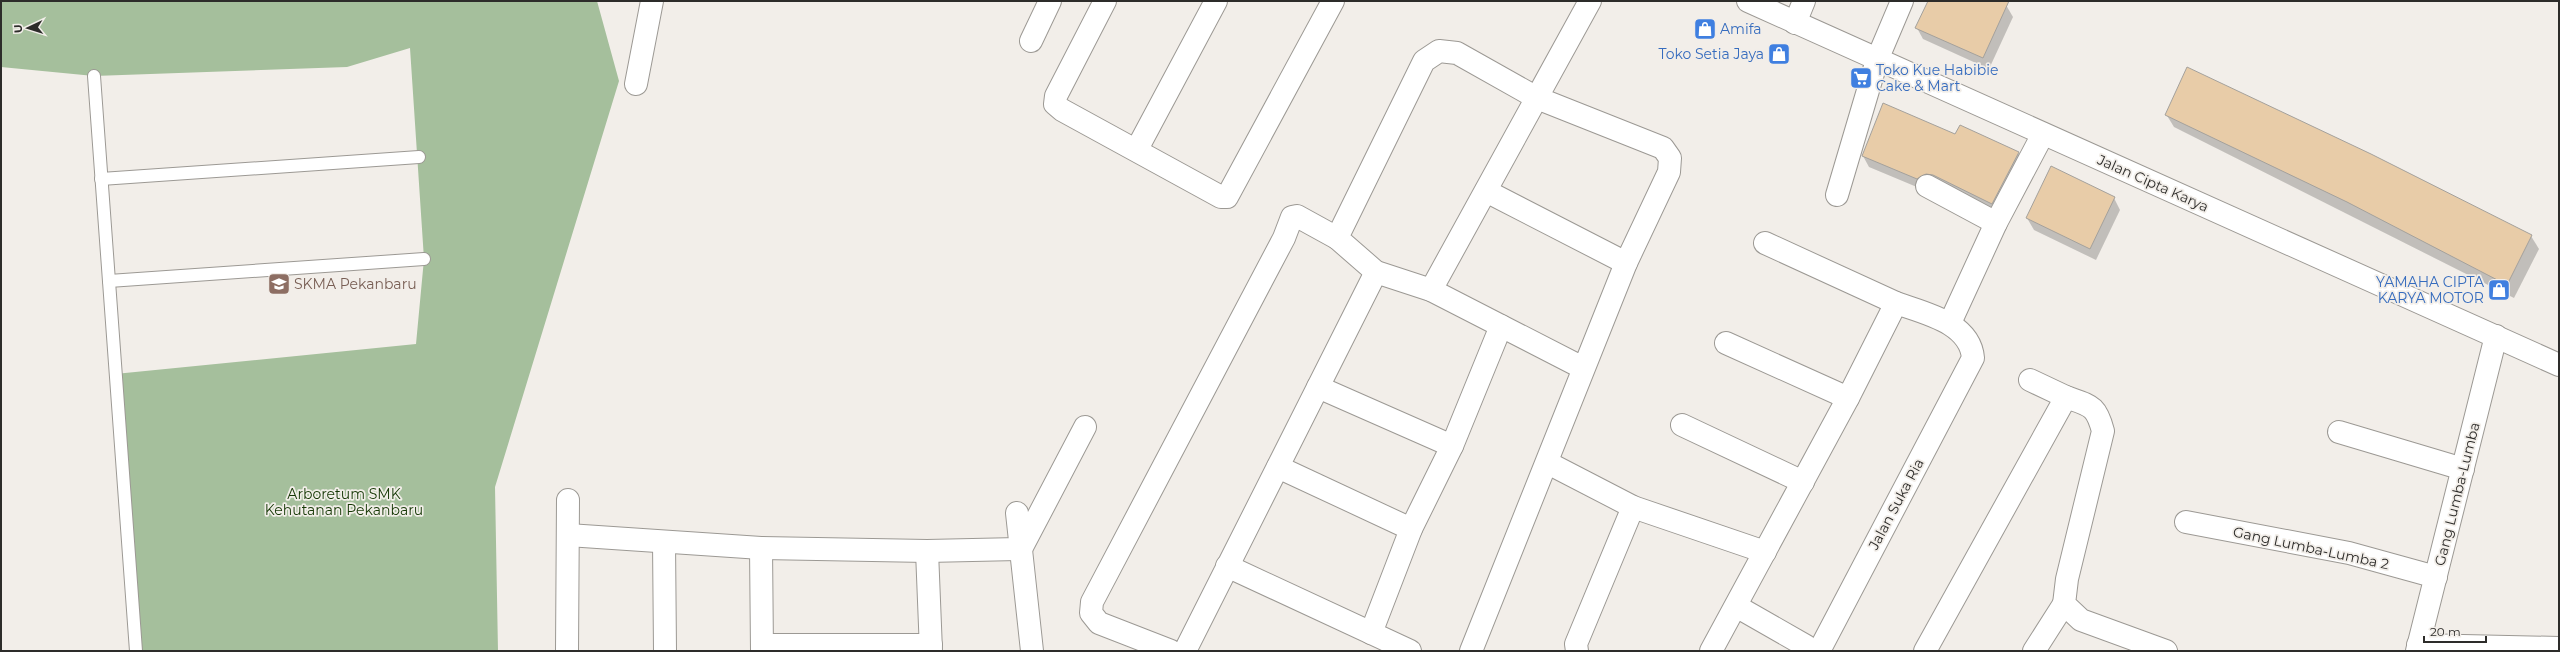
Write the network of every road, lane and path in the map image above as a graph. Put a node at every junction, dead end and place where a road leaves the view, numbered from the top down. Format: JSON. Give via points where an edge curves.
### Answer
{"nodes":[{"id":1,"x":652,"y":1,"type":"edge"},
{"id":2,"x":1050,"y":1,"type":"edge"},
{"id":3,"x":1105,"y":1,"type":"edge"},
{"id":4,"x":1216,"y":1,"type":"edge"},
{"id":5,"x":1333,"y":1,"type":"edge"},
{"id":6,"x":1590,"y":1,"type":"edge"},
{"id":7,"x":1748,"y":1,"type":"edge"},
{"id":8,"x":1804,"y":1,"type":"edge"},
{"id":9,"x":1902,"y":1,"type":"edge"},
{"id":10,"x":1795,"y":23,"type":"junction"},
{"id":11,"x":1031,"y":41,"type":"dead end"},
{"id":12,"x":1877,"y":60,"type":"junction"},
{"id":13,"x":94,"y":76,"type":"dead end"},
{"id":14,"x":636,"y":84,"type":"dead end"},
{"id":15,"x":1537,"y":98,"type":"junction"},
{"id":16,"x":2043,"y":134,"type":"junction"},
{"id":17,"x":1137,"y":149,"type":"junction"},
{"id":18,"x":419,"y":157,"type":"dead end"},
{"id":19,"x":101,"y":179,"type":"junction"},
{"id":20,"x":1927,"y":186,"type":"dead end"},
{"id":21,"x":1486,"y":191,"type":"junction"},
{"id":22,"x":1837,"y":196,"type":"dead end"},
{"id":23,"x":1996,"y":223,"type":"junction"},
{"id":24,"x":1337,"y":238,"type":"junction"},
{"id":25,"x":1765,"y":243,"type":"dead end"},
{"id":26,"x":424,"y":259,"type":"dead end"},
{"id":27,"x":1626,"y":263,"type":"junction"},
{"id":28,"x":1376,"y":272,"type":"junction"},
{"id":29,"x":109,"y":281,"type":"junction"},
{"id":30,"x":1431,"y":290,"type":"junction"},
{"id":31,"x":1896,"y":303,"type":"junction"},
{"id":32,"x":1950,"y":323,"type":"junction"},
{"id":33,"x":1501,"y":326,"type":"junction"},
{"id":34,"x":2496,"y":336,"type":"junction"},
{"id":35,"x":1726,"y":343,"type":"dead end"},
{"id":36,"x":2559,"y":364,"type":"edge"},
{"id":37,"x":1583,"y":368,"type":"junction"},
{"id":38,"x":2030,"y":380,"type":"dead end"},
{"id":39,"x":1318,"y":387,"type":"junction"},
{"id":40,"x":2066,"y":397,"type":"junction"},
{"id":41,"x":1848,"y":398,"type":"junction"},
{"id":42,"x":1682,"y":425,"type":"dead end"},
{"id":43,"x":1085,"y":426,"type":"dead end"},
{"id":44,"x":2339,"y":432,"type":"dead end"},
{"id":45,"x":1452,"y":446,"type":"junction"},
{"id":46,"x":1548,"y":463,"type":"junction"},
{"id":47,"x":1278,"y":467,"type":"junction"},
{"id":48,"x":2463,"y":469,"type":"junction"},
{"id":49,"x":1803,"y":482,"type":"junction"},
{"id":50,"x":568,"y":500,"type":"dead end"},
{"id":51,"x":1633,"y":507,"type":"junction"},
{"id":52,"x":1017,"y":513,"type":"dead end"},
{"id":53,"x":2186,"y":522,"type":"dead end"},
{"id":54,"x":1411,"y":529,"type":"junction"},
{"id":55,"x":568,"y":535,"type":"junction"},
{"id":56,"x":664,"y":542,"type":"junction"},
{"id":57,"x":761,"y":548,"type":"junction"},
{"id":58,"x":1021,"y":549,"type":"junction"},
{"id":59,"x":927,"y":551,"type":"junction"},
{"id":60,"x":1765,"y":552,"type":"junction"},
{"id":61,"x":1227,"y":566,"type":"junction"},
{"id":62,"x":2436,"y":577,"type":"junction"},
{"id":63,"x":2064,"y":604,"type":"junction"},
{"id":64,"x":1736,"y":606,"type":"junction"},
{"id":65,"x":1371,"y":633,"type":"junction"},
{"id":66,"x":762,"y":648,"type":"edge"},
{"id":67,"x":931,"y":648,"type":"edge"},
{"id":68,"x":2418,"y":648,"type":"edge"},
{"id":69,"x":2559,"y":648,"type":"edge"},
{"id":70,"x":1812,"y":649,"type":"edge"},
{"id":71,"x":136,"y":651,"type":"edge"},
{"id":72,"x":567,"y":651,"type":"edge"},
{"id":73,"x":665,"y":651,"type":"edge"},
{"id":74,"x":1032,"y":651,"type":"edge"},
{"id":75,"x":1171,"y":651,"type":"edge"},
{"id":76,"x":1184,"y":651,"type":"edge"},
{"id":77,"x":1410,"y":651,"type":"edge"},
{"id":78,"x":1471,"y":651,"type":"edge"},
{"id":79,"x":1577,"y":651,"type":"edge"},
{"id":80,"x":1711,"y":651,"type":"edge"},
{"id":81,"x":1925,"y":651,"type":"edge"},
{"id":82,"x":2034,"y":651,"type":"edge"},
{"id":83,"x":2166,"y":651,"type":"edge"}],
"edges":[{"from":1,"to":14,"type":"street"},
{"from":2,"to":11,"type":"street"},
{"from":3,"to":17,"type":"street","via":[[1056,96],[1055,104]]},
{"from":4,"to":17,"type":"street"},
{"from":5,"to":17,"type":"street","via":[[1227,197],[1221,197]]},
{"from":6,"to":15,"type":"street"},
{"from":7,"to":10,"type":"street","name":"Jalan Cipta Karya"},
{"from":8,"to":10,"type":"street"},
{"from":9,"to":12,"type":"street"},
{"from":10,"to":12,"type":"street","name":"Jalan Cipta Karya"},
{"from":12,"to":16,"type":"street","name":"Jalan Cipta Karya"},
{"from":12,"to":22,"type":"street"},
{"from":13,"to":19,"type":"lane"},
{"from":15,"to":21,"type":"street"},
{"from":15,"to":24,"type":"street","via":[[1457,53],[1439,51],[1424,61]]},
{"from":15,"to":27,"type":"street","via":[[1663,148],[1670,158],[1669,172]]},
{"from":16,"to":23,"type":"street"},
{"from":16,"to":34,"type":"street","name":"Jalan Cipta Karya"},
{"from":18,"to":19,"type":"lane"},
{"from":19,"to":29,"type":"lane"},
{"from":20,"to":23,"type":"street"},
{"from":21,"to":27,"type":"street"},
{"from":21,"to":30,"type":"street"},
{"from":23,"to":32,"type":"street"},
{"from":24,"to":28,"type":"street"},
{"from":24,"to":75,"type":"street","via":[[1297,216],[1292,217],[1284,238],[1092,602],[1091,613],[1099,623]]},
{"from":25,"to":31,"type":"street"},
{"from":26,"to":29,"type":"lane"},
{"from":27,"to":37,"type":"street"},
{"from":28,"to":30,"type":"street"},
{"from":28,"to":39,"type":"street"},
{"from":29,"to":71,"type":"lane"},
{"from":30,"to":33,"type":"street"},
{"from":31,"to":32,"type":"street"},
{"from":31,"to":41,"type":"street"},
{"from":32,"to":70,"type":"street","name":"Jalan Suka Ria","via":[[1970,344],[1973,358]]},
{"from":33,"to":37,"type":"street"},
{"from":33,"to":45,"type":"street"},
{"from":34,"to":36,"type":"street","name":"Jalan Cipta Karya"},
{"from":34,"to":48,"type":"street","name":"Gang Lumba-Lumba"},
{"from":35,"to":41,"type":"street"},
{"from":37,"to":46,"type":"street"},
{"from":38,"to":40,"type":"street"},
{"from":39,"to":45,"type":"street"},
{"from":39,"to":47,"type":"street"},
{"from":40,"to":63,"type":"street","via":[[2087,404],[2098,413],[2103,431],[2067,579]]},
{"from":40,"to":81,"type":"street"},
{"from":41,"to":49,"type":"street"},
{"from":42,"to":49,"type":"street"},
{"from":43,"to":58,"type":"street"},
{"from":44,"to":48,"type":"street"},
{"from":45,"to":54,"type":"street"},
{"from":46,"to":51,"type":"street"},
{"from":46,"to":78,"type":"street"},
{"from":47,"to":54,"type":"street"},
{"from":47,"to":61,"type":"street"},
{"from":48,"to":62,"type":"street","name":"Gang Lumba-Lumba"},
{"from":49,"to":60,"type":"street"},
{"from":50,"to":55,"type":"street"},
{"from":51,"to":60,"type":"street"},
{"from":51,"to":79,"type":"street","via":[[1576,644]]},
{"from":52,"to":58,"type":"street"},
{"from":53,"to":62,"type":"street","name":"Gang Lumba-Lumba 2","via":[[2349,553]]},
{"from":54,"to":65,"type":"street"},
{"from":55,"to":56,"type":"street"},
{"from":55,"to":72,"type":"street"},
{"from":56,"to":57,"type":"street"},
{"from":56,"to":73,"type":"street"},
{"from":57,"to":59,"type":"street"},
{"from":57,"to":66,"type":"street"},
{"from":58,"to":59,"type":"street"},
{"from":58,"to":74,"type":"street"},
{"from":59,"to":67,"type":"street"},
{"from":60,"to":64,"type":"street"},
{"from":61,"to":65,"type":"street"},
{"from":61,"to":76,"type":"street"},
{"from":62,"to":68,"type":"street","name":"Gang Lumba-Lumba"},
{"from":63,"to":82,"type":"street"},
{"from":63,"to":83,"type":"street","via":[[2081,620]]},
{"from":64,"to":70,"type":"street"},
{"from":64,"to":80,"type":"street"},
{"from":65,"to":77,"type":"street"},
{"from":66,"to":67,"type":"street"},
{"from":68,"to":69,"type":"street"}]}
